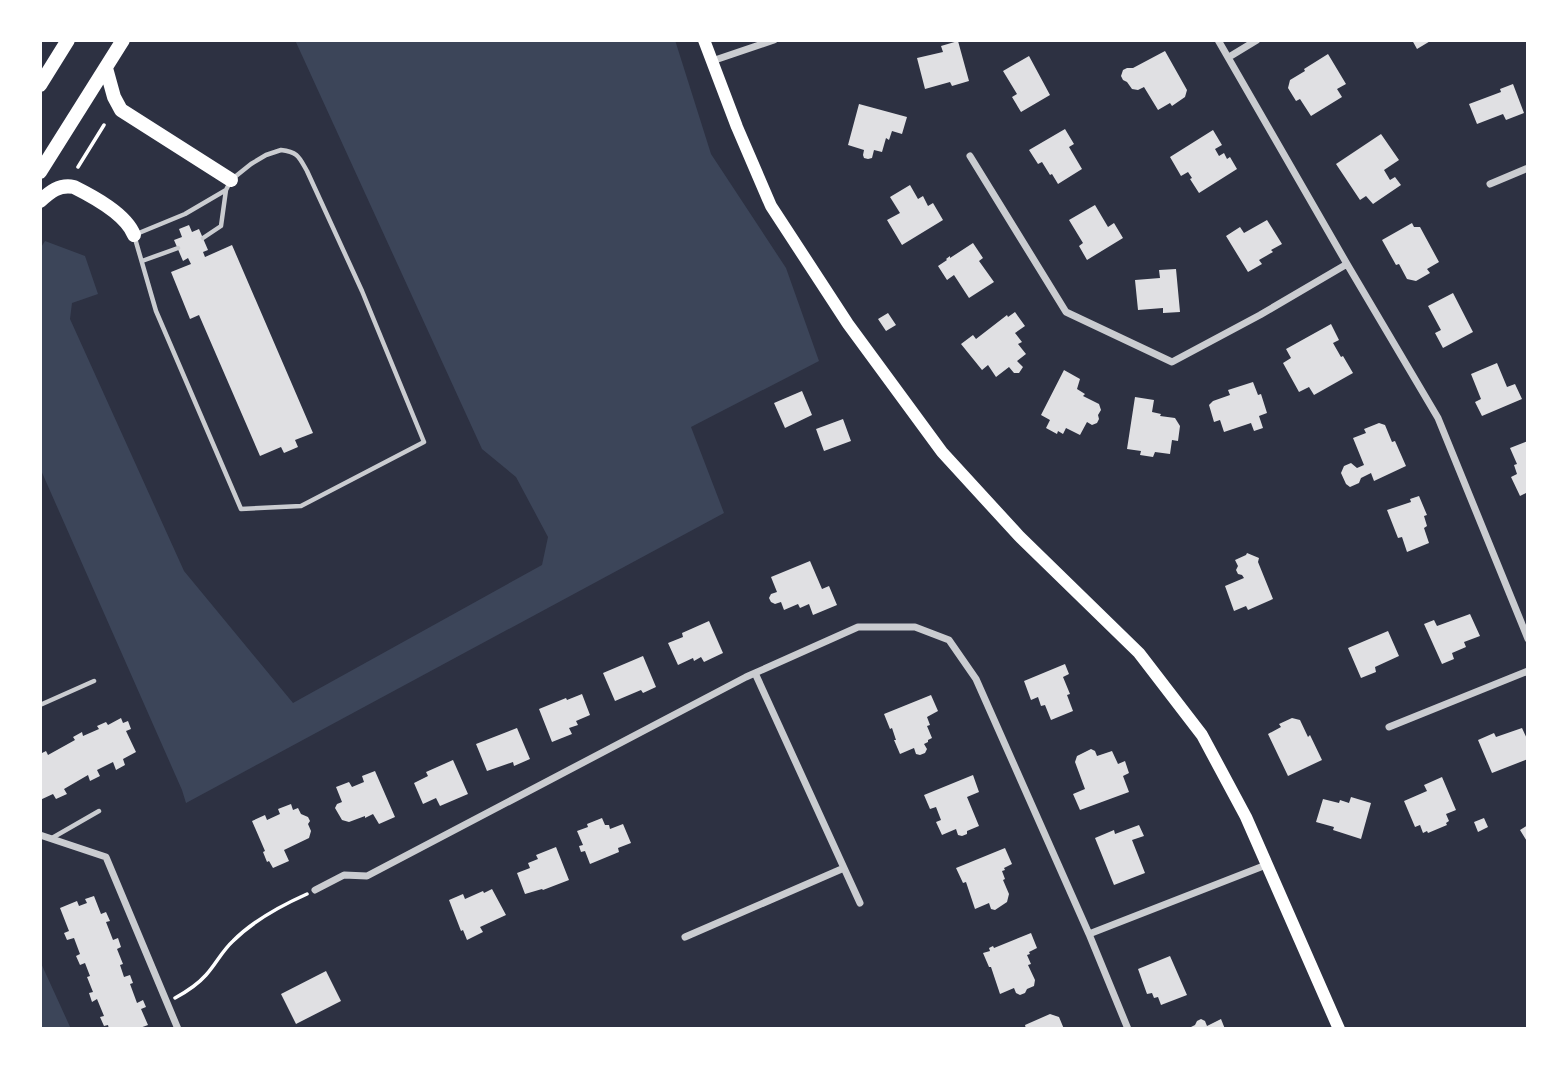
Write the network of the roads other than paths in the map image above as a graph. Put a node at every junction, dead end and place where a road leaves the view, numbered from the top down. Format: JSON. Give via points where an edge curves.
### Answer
{"nodes":[{"id":1,"x":68,"y":40,"type":"edge"},
{"id":2,"x":123,"y":40,"type":"edge"},
{"id":3,"x":704,"y":40,"type":"edge"},
{"id":4,"x":774,"y":40,"type":"edge"},
{"id":5,"x":1218,"y":40,"type":"edge"},
{"id":6,"x":1257,"y":40,"type":"edge"},
{"id":7,"x":1229,"y":57,"type":"junction"},
{"id":8,"x":711,"y":61,"type":"junction"},
{"id":9,"x":106,"y":68,"type":"junction"},
{"id":10,"x":40,"y":85,"type":"edge"},
{"id":11,"x":971,"y":156,"type":"dead end"},
{"id":12,"x":1528,"y":168,"type":"edge"},
{"id":13,"x":40,"y":172,"type":"edge"},
{"id":14,"x":1490,"y":184,"type":"dead end"},
{"id":15,"x":229,"y":185,"type":"junction"},
{"id":16,"x":40,"y":201,"type":"edge"},
{"id":17,"x":134,"y":235,"type":"junction"},
{"id":18,"x":203,"y":238,"type":"dead end"},
{"id":19,"x":178,"y":248,"type":"dead end"},
{"id":20,"x":142,"y":261,"type":"junction"},
{"id":21,"x":1347,"y":264,"type":"junction"},
{"id":22,"x":1528,"y":639,"type":"edge"},
{"id":23,"x":1528,"y":671,"type":"edge"},
{"id":24,"x":755,"y":673,"type":"junction"},
{"id":25,"x":94,"y":681,"type":"dead end"},
{"id":26,"x":40,"y":705,"type":"edge"},
{"id":27,"x":1389,"y":727,"type":"dead end"},
{"id":28,"x":99,"y":811,"type":"dead end"},
{"id":29,"x":40,"y":835,"type":"edge"},
{"id":30,"x":51,"y":838,"type":"junction"},
{"id":31,"x":1266,"y":865,"type":"junction"},
{"id":32,"x":844,"y":868,"type":"junction"},
{"id":33,"x":315,"y":890,"type":"road end"},
{"id":34,"x":860,"y":903,"type":"dead end"},
{"id":35,"x":1089,"y":933,"type":"junction"},
{"id":36,"x":685,"y":937,"type":"dead end"},
{"id":37,"x":178,"y":1029,"type":"edge"},
{"id":38,"x":1128,"y":1029,"type":"edge"},
{"id":39,"x":1339,"y":1029,"type":"edge"}],
"edges":[{"from":1,"to":10,"type":"highway"},
{"from":2,"to":9,"type":"highway"},
{"from":3,"to":8,"type":"main road"},
{"from":4,"to":8,"type":"street"},
{"from":5,"to":7,"type":"street"},
{"from":6,"to":7,"type":"street"},
{"from":7,"to":21,"type":"street"},
{"from":8,"to":31,"type":"main road","via":[[771,206],[848,324],[942,452],[1147,663],[1202,735]]},
{"from":9,"to":13,"type":"highway"},
{"from":9,"to":15,"type":"highway","via":[[121,110]]},
{"from":11,"to":21,"type":"street","via":[[1066,312],[1172,362]]},
{"from":12,"to":14,"type":"street"},
{"from":15,"to":17,"type":"lane","via":[[185,214]]},
{"from":15,"to":18,"type":"lane","via":[[221,226]]},
{"from":15,"to":20,"type":"lane","via":[[266,155],[281,150],[299,156],[362,291],[424,442],[301,506],[240,509],[156,312]]},
{"from":16,"to":17,"type":"highway","via":[[60,187],[74,187],[118,215]]},
{"from":17,"to":20,"type":"lane"},
{"from":19,"to":20,"type":"lane"},
{"from":21,"to":22,"type":"street","via":[[1438,418]]},
{"from":23,"to":27,"type":"street"},
{"from":24,"to":32,"type":"street"},
{"from":24,"to":33,"type":"street","via":[[367,876],[344,875]]},
{"from":24,"to":35,"type":"street","via":[[858,627],[915,627],[949,640],[976,679]]},
{"from":25,"to":26,"type":"lane"},
{"from":28,"to":30,"type":"lane"},
{"from":29,"to":30,"type":"street"},
{"from":30,"to":37,"type":"street","via":[[106,857]]},
{"from":31,"to":35,"type":"street"},
{"from":31,"to":39,"type":"main road"},
{"from":32,"to":34,"type":"street"},
{"from":32,"to":36,"type":"street"},
{"from":35,"to":38,"type":"street"}]}
